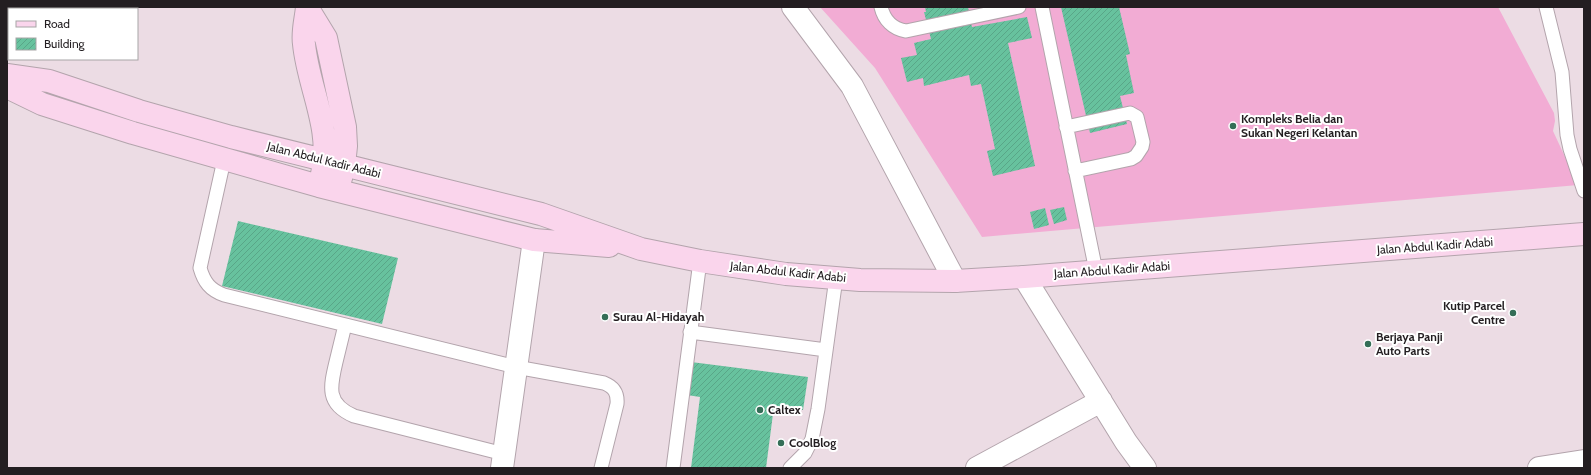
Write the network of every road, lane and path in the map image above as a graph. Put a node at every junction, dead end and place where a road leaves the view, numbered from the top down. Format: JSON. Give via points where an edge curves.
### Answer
{"nodes":[{"id":1,"x":307,"y":7,"type":"edge"},
{"id":2,"x":793,"y":7,"type":"edge"},
{"id":3,"x":881,"y":7,"type":"edge"},
{"id":4,"x":1018,"y":7,"type":"edge"},
{"id":5,"x":1042,"y":7,"type":"edge"},
{"id":6,"x":1546,"y":7,"type":"edge"},
{"id":7,"x":7,"y":75,"type":"edge"},
{"id":8,"x":7,"y":87,"type":"edge"},
{"id":9,"x":1066,"y":126,"type":"junction"},
{"id":10,"x":224,"y":160,"type":"junction"},
{"id":11,"x":335,"y":163,"type":"junction"},
{"id":12,"x":1075,"y":171,"type":"junction"},
{"id":13,"x":328,"y":189,"type":"junction"},
{"id":14,"x":1584,"y":191,"type":"edge"},
{"id":15,"x":1584,"y":234,"type":"edge"},
{"id":16,"x":534,"y":240,"type":"junction"},
{"id":17,"x":640,"y":249,"type":"junction"},
{"id":18,"x":700,"y":261,"type":"junction"},
{"id":19,"x":1096,"y":272,"type":"junction"},
{"id":20,"x":1024,"y":277,"type":"junction"},
{"id":21,"x":836,"y":278,"type":"junction"},
{"id":22,"x":955,"y":281,"type":"junction"},
{"id":23,"x":345,"y":325,"type":"junction"},
{"id":24,"x":690,"y":332,"type":"junction"},
{"id":25,"x":826,"y":350,"type":"junction"},
{"id":26,"x":516,"y":367,"type":"junction"},
{"id":27,"x":1101,"y":401,"type":"junction"},
{"id":28,"x":503,"y":461,"type":"edge"},
{"id":29,"x":1584,"y":461,"type":"edge"},
{"id":30,"x":601,"y":468,"type":"edge"},
{"id":31,"x":673,"y":468,"type":"edge"},
{"id":32,"x":790,"y":468,"type":"edge"},
{"id":33,"x":977,"y":468,"type":"edge"},
{"id":34,"x":1145,"y":468,"type":"edge"},
{"id":35,"x":1539,"y":468,"type":"edge"}],
"edges":[{"from":1,"to":11,"type":"main road","via":[[326,38],[345,127],[346,146]]},
{"from":2,"to":22,"type":"street","via":[[852,86]]},
{"from":3,"to":4,"type":"lane","via":[[891,24],[906,31]]},
{"from":5,"to":9,"type":"lane"},
{"from":6,"to":14,"type":"lane","via":[[1562,72],[1567,135]]},
{"from":7,"to":11,"type":"main road","name":"Jalan Abdul Kadir Adabi","via":[[50,81],[140,111]]},
{"from":8,"to":10,"type":"main road","name":"Jalan Abdul Kadir Adabi","via":[[42,104]]},
{"from":9,"to":12,"type":"lane"},
{"from":9,"to":12,"type":"lane","via":[[1130,113],[1137,118],[1143,142],[1140,152],[1131,159]]},
{"from":10,"to":13,"type":"main road","name":"Jalan Abdul Kadir Adabi"},
{"from":10,"to":23,"type":"lane","via":[[201,258],[201,272],[207,285],[224,295]]},
{"from":11,"to":13,"type":"main road"},
{"from":11,"to":17,"type":"main road","name":"Jalan Abdul Kadir Adabi","via":[[541,214]]},
{"from":12,"to":19,"type":"lane"},
{"from":13,"to":16,"type":"main road","name":"Jalan Abdul Kadir Adabi"},
{"from":15,"to":19,"type":"main road","name":"Jalan Abdul Kadir Adabi"},
{"from":16,"to":17,"type":"main road","name":"Jalan Abdul Kadir Adabi"},
{"from":16,"to":26,"type":"street"},
{"from":17,"to":18,"type":"main road","name":"Jalan Abdul Kadir Adabi"},
{"from":18,"to":21,"type":"main road","name":"Jalan Abdul Kadir Adabi","via":[[778,273]]},
{"from":18,"to":24,"type":"lane"},
{"from":19,"to":20,"type":"main road","name":"Jalan Abdul Kadir Adabi"},
{"from":20,"to":22,"type":"main road","name":"Jalan Abdul Kadir Adabi"},
{"from":20,"to":27,"type":"street"},
{"from":21,"to":22,"type":"main road","name":"Jalan Abdul Kadir Adabi"},
{"from":21,"to":25,"type":"lane"},
{"from":23,"to":26,"type":"lane"},
{"from":23,"to":28,"type":"lane","via":[[331,389],[338,407],[354,416]]},
{"from":24,"to":25,"type":"lane"},
{"from":24,"to":31,"type":"lane"},
{"from":25,"to":32,"type":"lane","via":[[812,439],[805,453]]},
{"from":26,"to":28,"type":"street"},
{"from":26,"to":30,"type":"lane","via":[[604,383],[615,391],[618,397],[617,404]]},
{"from":27,"to":33,"type":"street"},
{"from":27,"to":34,"type":"street"},
{"from":29,"to":35,"type":"street"}]}
